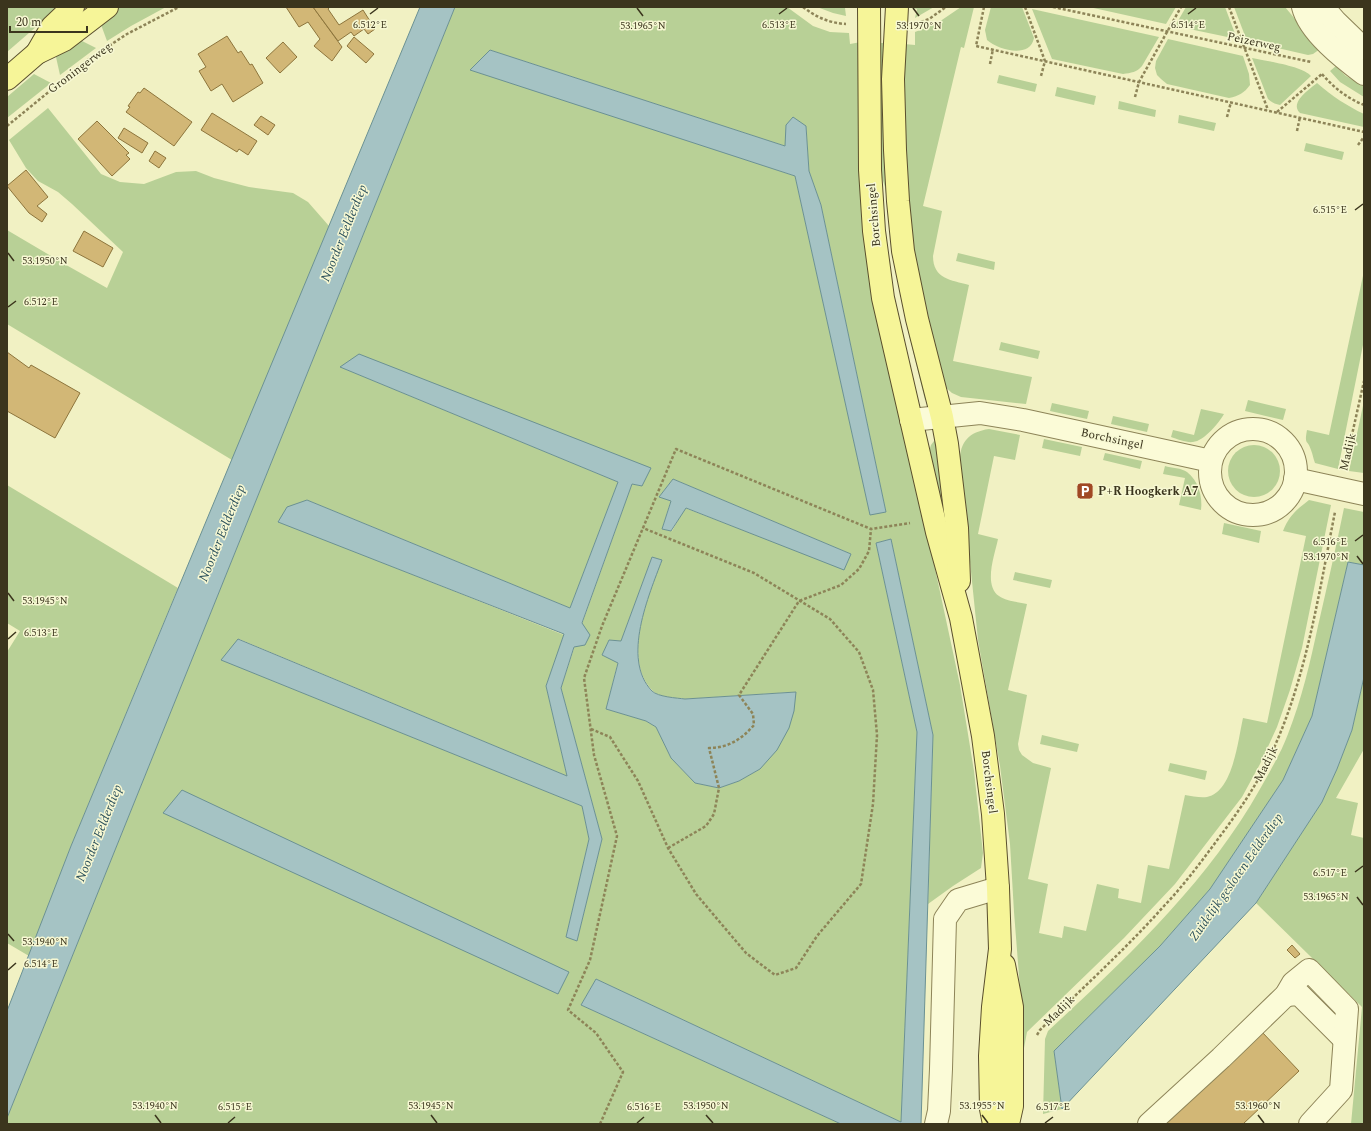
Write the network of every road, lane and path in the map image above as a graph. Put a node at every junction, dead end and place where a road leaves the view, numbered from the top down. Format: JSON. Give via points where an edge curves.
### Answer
{"nodes":[{"id":1,"x":74,"y":7,"type":"edge"},
{"id":2,"x":107,"y":7,"type":"edge"},
{"id":3,"x":179,"y":7,"type":"edge"},
{"id":4,"x":869,"y":7,"type":"edge"},
{"id":5,"x":897,"y":7,"type":"edge"},
{"id":6,"x":946,"y":7,"type":"edge"},
{"id":7,"x":984,"y":7,"type":"edge"},
{"id":8,"x":1025,"y":7,"type":"edge"},
{"id":9,"x":1053,"y":7,"type":"edge"},
{"id":10,"x":1181,"y":7,"type":"edge"},
{"id":11,"x":1230,"y":7,"type":"edge"},
{"id":12,"x":1303,"y":7,"type":"edge"},
{"id":13,"x":1323,"y":7,"type":"edge"},
{"id":14,"x":916,"y":24,"type":"dead end"},
{"id":15,"x":1167,"y":32,"type":"junction"},
{"id":16,"x":993,"y":49,"type":"junction"},
{"id":17,"x":1245,"y":49,"type":"junction"},
{"id":18,"x":1364,"y":49,"type":"edge"},
{"id":19,"x":37,"y":53,"type":"junction"},
{"id":20,"x":1045,"y":61,"type":"junction"},
{"id":21,"x":1311,"y":62,"type":"dead end"},
{"id":22,"x":990,"y":64,"type":"dead end"},
{"id":23,"x":1364,"y":74,"type":"edge"},
{"id":24,"x":1041,"y":76,"type":"dead end"},
{"id":25,"x":7,"y":79,"type":"edge"},
{"id":26,"x":1139,"y":82,"type":"junction"},
{"id":27,"x":1135,"y":97,"type":"dead end"},
{"id":28,"x":1231,"y":102,"type":"junction"},
{"id":29,"x":1364,"y":105,"type":"edge"},
{"id":30,"x":1268,"y":110,"type":"junction"},
{"id":31,"x":1277,"y":112,"type":"junction"},
{"id":32,"x":1227,"y":117,"type":"dead end"},
{"id":33,"x":1300,"y":118,"type":"junction"},
{"id":34,"x":7,"y":126,"type":"edge"},
{"id":35,"x":1297,"y":132,"type":"dead end"},
{"id":36,"x":1364,"y":132,"type":"edge"},
{"id":37,"x":1364,"y":137,"type":"edge"},
{"id":38,"x":1358,"y":145,"type":"dead end"},
{"id":39,"x":1364,"y":381,"type":"edge"},
{"id":40,"x":942,"y":417,"type":"junction"},
{"id":41,"x":911,"y":420,"type":"junction"},
{"id":42,"x":1211,"y":461,"type":"junction"},
{"id":43,"x":1295,"y":479,"type":"junction"},
{"id":44,"x":1340,"y":489,"type":"junction"},
{"id":45,"x":1364,"y":494,"type":"edge"},
{"id":46,"x":918,"y":521,"type":"dead end"},
{"id":47,"x":643,"y":528,"type":"junction"},
{"id":48,"x":871,"y":529,"type":"junction"},
{"id":49,"x":799,"y":601,"type":"junction"},
{"id":50,"x":961,"y":618,"type":"junction"},
{"id":51,"x":591,"y":729,"type":"junction"},
{"id":52,"x":668,"y":848,"type":"junction"},
{"id":53,"x":998,"y":888,"type":"junction"},
{"id":54,"x":1000,"y":948,"type":"junction"},
{"id":55,"x":1037,"y":1037,"type":"dead end"},
{"id":56,"x":600,"y":1124,"type":"edge"},
{"id":57,"x":936,"y":1124,"type":"edge"},
{"id":58,"x":994,"y":1124,"type":"edge"},
{"id":59,"x":1008,"y":1124,"type":"edge"},
{"id":60,"x":1149,"y":1124,"type":"edge"},
{"id":61,"x":1310,"y":1124,"type":"edge"}],
"edges":[{"from":1,"to":19,"type":"main road","via":[[52,27]]},
{"from":2,"to":19,"type":"main road","via":[[64,40]]},
{"from":3,"to":34,"type":"path","name":"Groningerweg","via":[[127,34],[89,59]]},
{"from":4,"to":41,"type":"main road","name":"Borchsingel","via":[[870,170],[874,231],[883,298]]},
{"from":5,"to":40,"type":"main road","name":"Borchsingel","via":[[893,79],[895,150],[903,251]]},
{"from":6,"to":14,"type":"path","via":[[929,19]]},
{"from":7,"to":16,"type":"path","via":[[976,46]]},
{"from":8,"to":20,"type":"path"},
{"from":9,"to":15,"type":"path","name":"Peizerweg"},
{"from":10,"to":15,"type":"path"},
{"from":11,"to":17,"type":"path"},
{"from":12,"to":23,"type":"street","via":[[1305,15],[1327,43]]},
{"from":13,"to":18,"type":"street"},
{"from":15,"to":17,"type":"path","name":"Peizerweg"},
{"from":15,"to":26,"type":"path"},
{"from":16,"to":20,"type":"path"},
{"from":16,"to":22,"type":"path"},
{"from":17,"to":21,"type":"path","name":"Peizerweg"},
{"from":17,"to":30,"type":"path"},
{"from":19,"to":25,"type":"main road"},
{"from":20,"to":24,"type":"path"},
{"from":20,"to":26,"type":"path"},
{"from":26,"to":27,"type":"path"},
{"from":26,"to":28,"type":"path"},
{"from":28,"to":30,"type":"path"},
{"from":28,"to":32,"type":"path"},
{"from":29,"to":31,"type":"path","via":[[1343,94],[1322,74]]},
{"from":30,"to":31,"type":"path"},
{"from":31,"to":33,"type":"path"},
{"from":33,"to":35,"type":"path"},
{"from":33,"to":36,"type":"path"},
{"from":37,"to":38,"type":"path"},
{"from":39,"to":44,"type":"path","name":"Madijk"},
{"from":40,"to":41,"type":"street","name":"Borchsingel"},
{"from":40,"to":42,"type":"street","name":"Borchsingel","via":[[980,413],[1023,420]]},
{"from":40,"to":50,"type":"main road","name":"Borchsingel","via":[[957,528]]},
{"from":41,"to":50,"type":"main road","name":"Borchsingel","via":[[937,532]]},
{"from":42,"to":43,"type":"street","via":[[1217,447],[1230,435],[1250,429],[1263,430],[1275,435],[1291,452],[1296,466]]},
{"from":42,"to":43,"type":"street","via":[[1209,472],[1216,496],[1225,506],[1249,515],[1262,515],[1274,510],[1284,502]]},
{"from":43,"to":44,"type":"street"},
{"from":44,"to":45,"type":"street"},
{"from":44,"to":55,"type":"path","name":"Madijk","via":[[1305,657],[1286,719],[1257,782],[1242,807],[1165,906],[1040,1030]]},
{"from":46,"to":48,"type":"path"},
{"from":47,"to":48,"type":"path","via":[[676,449]]},
{"from":47,"to":49,"type":"path","via":[[754,573]]},
{"from":47,"to":51,"type":"path","via":[[602,626],[584,678]]},
{"from":48,"to":49,"type":"path","via":[[869,551],[859,569],[841,585]]},
{"from":49,"to":52,"type":"path","via":[[739,695],[753,714],[754,725],[735,742],[718,748],[709,748],[719,788],[714,814],[706,826]]},
{"from":49,"to":52,"type":"path","via":[[830,619],[859,652],[873,690],[877,735],[873,804],[860,884],[817,936],[796,968],[775,975],[746,953],[696,894]]},
{"from":50,"to":53,"type":"main road","name":"Borchsingel","via":[[983,736],[993,814]]},
{"from":51,"to":52,"type":"path","via":[[610,737],[638,781]]},
{"from":51,"to":56,"type":"path","via":[[594,755],[617,836],[590,960],[568,1010],[596,1033],[623,1072]]},
{"from":53,"to":54,"type":"main road","name":"Borchsingel"},
{"from":53,"to":57,"type":"street","via":[[958,900],[945,919],[941,1069]]},
{"from":54,"to":58,"type":"main road","name":"Borchsingel","via":[[990,1056],[991,1109]]},
{"from":54,"to":59,"type":"main road","name":"Borchsingel","via":[[1012,1008],[1012,1106]]},
{"from":60,"to":61,"type":"street","via":[[1221,1058],[1286,995],[1293,983],[1309,970],[1347,1009],[1341,1090]]}]}
